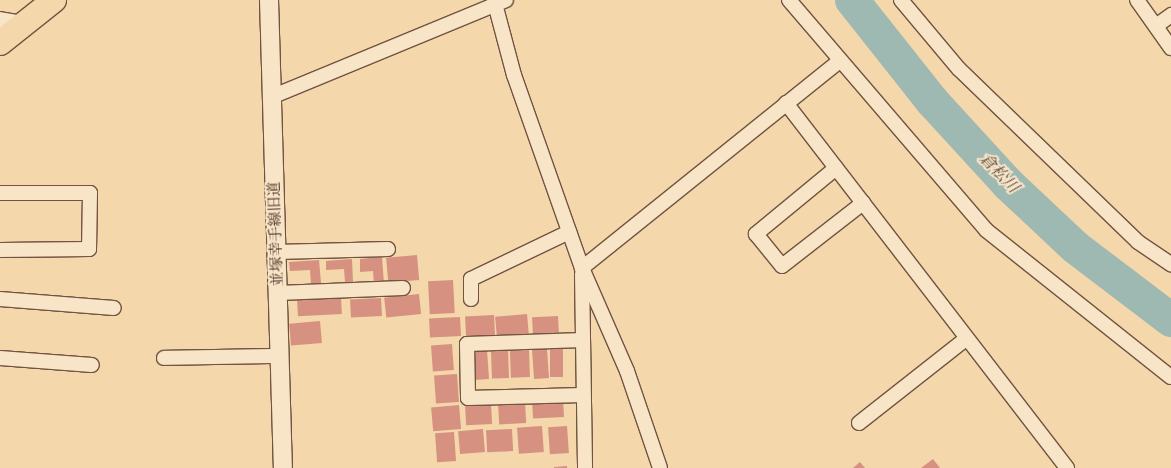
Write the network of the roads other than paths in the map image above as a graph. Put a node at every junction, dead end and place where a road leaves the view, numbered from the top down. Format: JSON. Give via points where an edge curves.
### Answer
{"nodes":[{"id":1,"x":54,"y":0,"type":"edge"},
{"id":2,"x":269,"y":0,"type":"edge"},
{"id":3,"x":789,"y":0,"type":"edge"},
{"id":4,"x":901,"y":0,"type":"edge"},
{"id":5,"x":1137,"y":0,"type":"edge"},
{"id":6,"x":498,"y":2,"type":"edge"},
{"id":7,"x":1171,"y":15,"type":"edge"},
{"id":8,"x":11,"y":23,"type":"edge"},
{"id":9,"x":1156,"y":26,"type":"junction"},
{"id":10,"x":0,"y":43,"type":"edge"},
{"id":11,"x":1171,"y":48,"type":"edge"},
{"id":12,"x":838,"y":62,"type":"junction"},
{"id":13,"x":271,"y":97,"type":"junction"},
{"id":14,"x":786,"y":104,"type":"junction"},
{"id":15,"x":836,"y":168,"type":"junction"},
{"id":16,"x":0,"y":193,"type":"edge"},
{"id":17,"x":863,"y":203,"type":"junction"},
{"id":18,"x":569,"y":232,"type":"junction"},
{"id":19,"x":388,"y":249,"type":"dead end"},
{"id":20,"x":0,"y":250,"type":"edge"},
{"id":21,"x":276,"y":252,"type":"junction"},
{"id":22,"x":1171,"y":264,"type":"edge"},
{"id":23,"x":582,"y":268,"type":"junction"},
{"id":24,"x":403,"y":288,"type":"dead end"},
{"id":25,"x":278,"y":293,"type":"junction"},
{"id":26,"x":0,"y":299,"type":"edge"},
{"id":27,"x":471,"y":299,"type":"dead end"},
{"id":28,"x":114,"y":308,"type":"dead end"},
{"id":29,"x":967,"y":338,"type":"junction"},
{"id":30,"x":583,"y":340,"type":"junction"},
{"id":31,"x":279,"y":356,"type":"junction"},
{"id":32,"x":0,"y":358,"type":"edge"},
{"id":33,"x":164,"y":358,"type":"dead end"},
{"id":34,"x":92,"y":365,"type":"dead end"},
{"id":35,"x":1171,"y":377,"type":"edge"},
{"id":36,"x":583,"y":396,"type":"junction"},
{"id":37,"x":859,"y":423,"type":"dead end"},
{"id":38,"x":283,"y":468,"type":"edge"},
{"id":39,"x":584,"y":468,"type":"edge"},
{"id":40,"x":660,"y":468,"type":"edge"},
{"id":41,"x":1066,"y":468,"type":"edge"}],
"edges":[{"from":1,"to":8,"type":"highway"},
{"from":2,"to":13,"type":"street","name":"並塚幸手線旧道"},
{"from":3,"to":12,"type":"street"},
{"from":4,"to":22,"type":"street","via":[[959,70],[1138,242]]},
{"from":5,"to":9,"type":"street"},
{"from":6,"to":13,"type":"street"},
{"from":6,"to":18,"type":"street"},
{"from":7,"to":9,"type":"street"},
{"from":8,"to":10,"type":"highway"},
{"from":9,"to":11,"type":"street"},
{"from":12,"to":14,"type":"street"},
{"from":12,"to":35,"type":"street","via":[[986,230]]},
{"from":13,"to":21,"type":"street","name":"並塚幸手線旧道"},
{"from":14,"to":15,"type":"street"},
{"from":14,"to":23,"type":"street"},
{"from":15,"to":17,"type":"street"},
{"from":15,"to":17,"type":"street","via":[[756,234],[782,266]]},
{"from":16,"to":20,"type":"street","via":[[90,193],[88,249]]},
{"from":17,"to":29,"type":"street"},
{"from":18,"to":23,"type":"street"},
{"from":18,"to":27,"type":"street","via":[[471,279]]},
{"from":19,"to":21,"type":"street"},
{"from":21,"to":25,"type":"street","name":"並塚幸手線旧道"},
{"from":23,"to":30,"type":"street"},
{"from":23,"to":40,"type":"street","via":[[627,371]]},
{"from":24,"to":25,"type":"street"},
{"from":25,"to":31,"type":"street","name":"並塚幸手線旧道"},
{"from":26,"to":28,"type":"street"},
{"from":29,"to":37,"type":"street"},
{"from":29,"to":41,"type":"street"},
{"from":30,"to":36,"type":"street"},
{"from":30,"to":36,"type":"street","via":[[467,344],[468,398]]},
{"from":31,"to":33,"type":"street"},
{"from":31,"to":38,"type":"street","name":"並塚幸手線旧道"},
{"from":32,"to":34,"type":"street"},
{"from":36,"to":39,"type":"street"}]}
